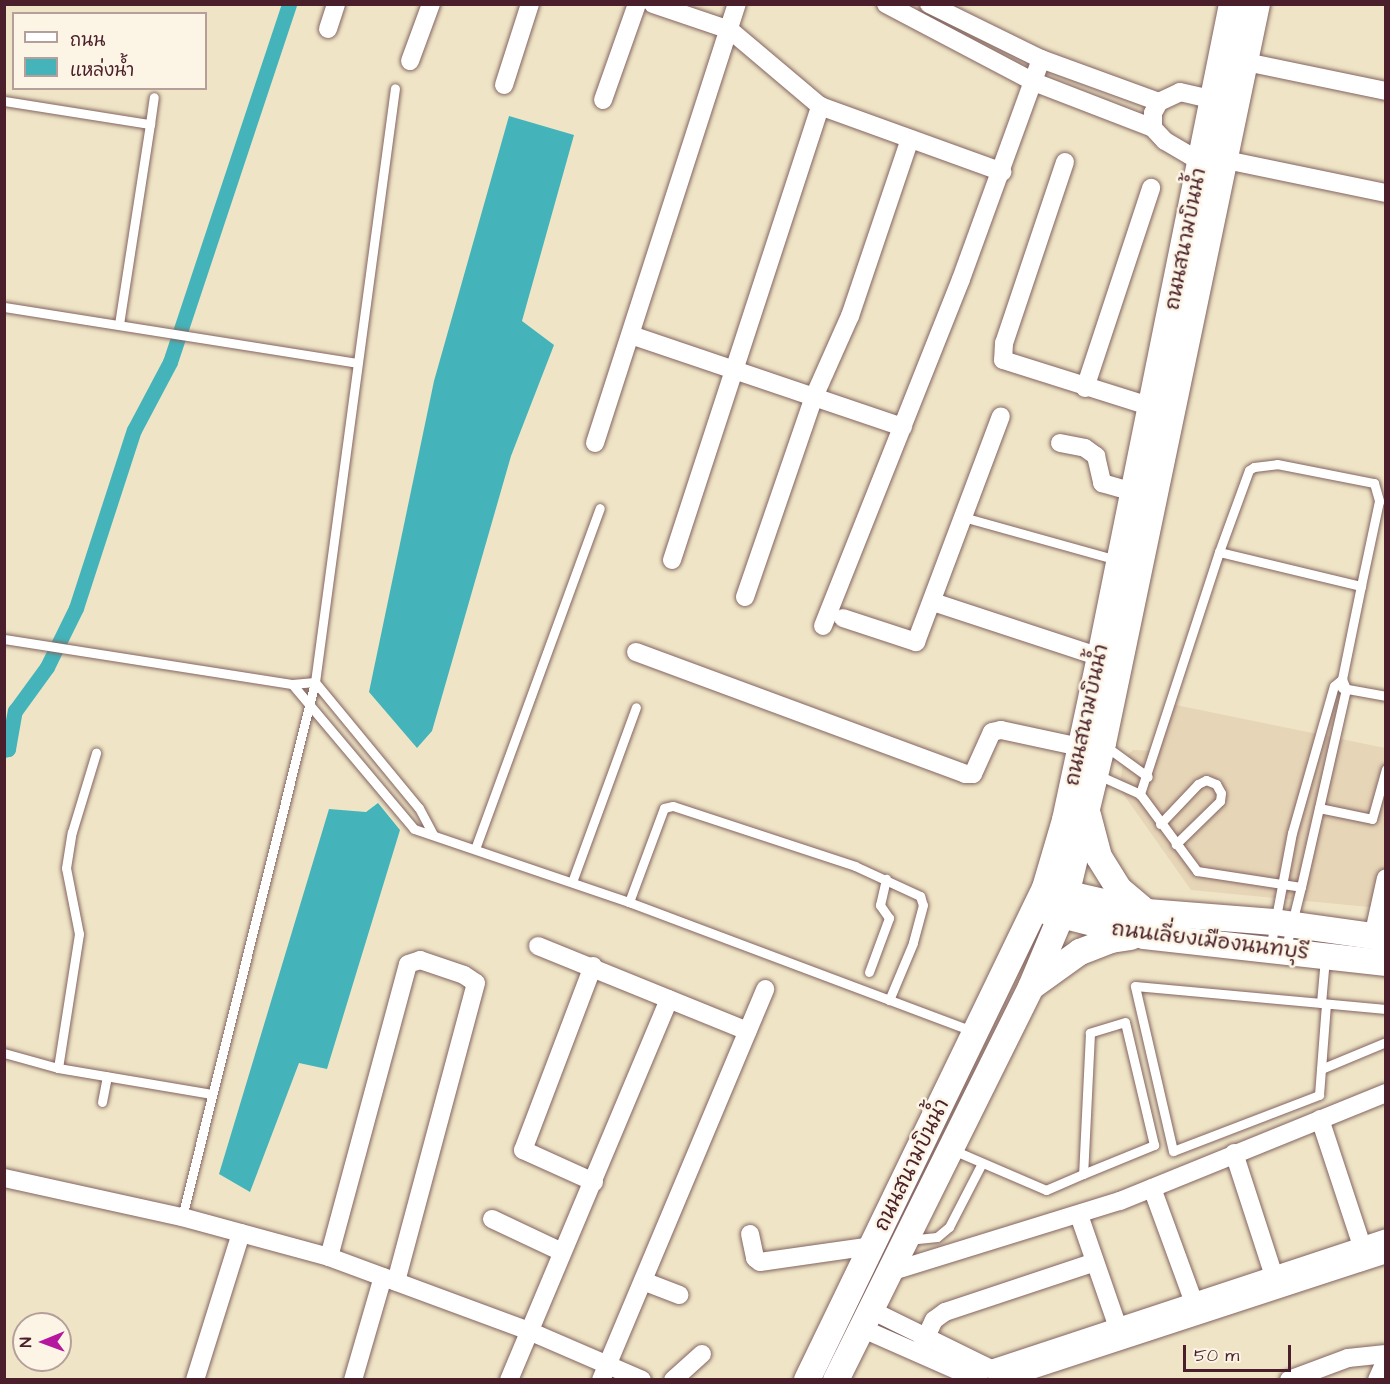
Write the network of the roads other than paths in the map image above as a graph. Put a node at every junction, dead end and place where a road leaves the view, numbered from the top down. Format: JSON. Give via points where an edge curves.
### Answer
{"nodes":[{"id":1,"x":336,"y":4,"type":"edge"},
{"id":2,"x":431,"y":4,"type":"edge"},
{"id":3,"x":530,"y":4,"type":"edge"},
{"id":4,"x":637,"y":4,"type":"edge"},
{"id":5,"x":652,"y":4,"type":"edge"},
{"id":6,"x":737,"y":4,"type":"edge"},
{"id":7,"x":886,"y":4,"type":"edge"},
{"id":8,"x":929,"y":4,"type":"edge"},
{"id":9,"x":1232,"y":4,"type":"edge"},
{"id":10,"x":1257,"y":4,"type":"edge"},
{"id":11,"x":328,"y":30,"type":"dead end"},
{"id":12,"x":730,"y":30,"type":"junction"},
{"id":13,"x":1041,"y":60,"type":"junction"},
{"id":14,"x":410,"y":61,"type":"dead end"},
{"id":15,"x":1246,"y":63,"type":"junction"},
{"id":16,"x":1034,"y":82,"type":"junction"},
{"id":17,"x":504,"y":85,"type":"dead end"},
{"id":18,"x":395,"y":88,"type":"dead end"},
{"id":19,"x":1386,"y":91,"type":"edge"},
{"id":20,"x":154,"y":97,"type":"dead end"},
{"id":21,"x":603,"y":99,"type":"dead end"},
{"id":22,"x":4,"y":100,"type":"edge"},
{"id":23,"x":1214,"y":100,"type":"junction"},
{"id":24,"x":1159,"y":102,"type":"junction"},
{"id":25,"x":820,"y":106,"type":"junction"},
{"id":26,"x":150,"y":124,"type":"junction"},
{"id":27,"x":1154,"y":128,"type":"junction"},
{"id":28,"x":910,"y":139,"type":"junction"},
{"id":29,"x":1214,"y":161,"type":"junction"},
{"id":30,"x":1065,"y":162,"type":"dead end"},
{"id":31,"x":1002,"y":172,"type":"junction"},
{"id":32,"x":1151,"y":188,"type":"dead end"},
{"id":33,"x":1386,"y":193,"type":"edge"},
{"id":34,"x":1203,"y":217,"type":"junction"},
{"id":35,"x":4,"y":307,"type":"edge"},
{"id":36,"x":119,"y":325,"type":"junction"},
{"id":37,"x":631,"y":335,"type":"junction"},
{"id":38,"x":356,"y":363,"type":"junction"},
{"id":39,"x":733,"y":370,"type":"junction"},
{"id":40,"x":1085,"y":388,"type":"junction"},
{"id":41,"x":813,"y":399,"type":"junction"},
{"id":42,"x":1152,"y":407,"type":"junction"},
{"id":43,"x":1000,"y":416,"type":"dead end"},
{"id":44,"x":903,"y":427,"type":"junction"},
{"id":45,"x":595,"y":443,"type":"dead end"},
{"id":46,"x":1060,"y":443,"type":"dead end"},
{"id":47,"x":1134,"y":492,"type":"junction"},
{"id":48,"x":600,"y":508,"type":"dead end"},
{"id":49,"x":963,"y":517,"type":"junction"},
{"id":50,"x":1219,"y":552,"type":"junction"},
{"id":51,"x":672,"y":560,"type":"dead end"},
{"id":52,"x":1120,"y":561,"type":"junction"},
{"id":53,"x":1361,"y":586,"type":"junction"},
{"id":54,"x":745,"y":597,"type":"dead end"},
{"id":55,"x":933,"y":602,"type":"junction"},
{"id":56,"x":843,"y":618,"type":"dead end"},
{"id":57,"x":823,"y":626,"type":"dead end"},
{"id":58,"x":4,"y":639,"type":"edge"},
{"id":59,"x":636,"y":652,"type":"dead end"},
{"id":60,"x":1100,"y":657,"type":"junction"},
{"id":61,"x":315,"y":682,"type":"junction"},
{"id":62,"x":292,"y":684,"type":"junction"},
{"id":63,"x":1341,"y":685,"type":"junction"},
{"id":64,"x":1386,"y":696,"type":"edge"},
{"id":65,"x":308,"y":706,"type":"junction"},
{"id":66,"x":636,"y":707,"type":"dead end"},
{"id":67,"x":1091,"y":745,"type":"junction"},
{"id":68,"x":96,"y":753,"type":"dead end"},
{"id":69,"x":1386,"y":770,"type":"edge"},
{"id":70,"x":1095,"y":774,"type":"junction"},
{"id":71,"x":1148,"y":777,"type":"junction"},
{"id":72,"x":1140,"y":794,"type":"junction"},
{"id":73,"x":1319,"y":808,"type":"junction"},
{"id":74,"x":1087,"y":809,"type":"junction"},
{"id":75,"x":1160,"y":824,"type":"junction"},
{"id":76,"x":433,"y":834,"type":"junction"},
{"id":77,"x":1176,"y":844,"type":"junction"},
{"id":78,"x":476,"y":849,"type":"junction"},
{"id":79,"x":1386,"y":878,"type":"edge"},
{"id":80,"x":886,"y":879,"type":"junction"},
{"id":81,"x":572,"y":882,"type":"junction"},
{"id":82,"x":1282,"y":883,"type":"junction"},
{"id":83,"x":1301,"y":887,"type":"junction"},
{"id":84,"x":629,"y":902,"type":"junction"},
{"id":85,"x":1052,"y":902,"type":"junction"},
{"id":86,"x":1145,"y":924,"type":"junction"},
{"id":87,"x":1283,"y":924,"type":"junction"},
{"id":88,"x":1379,"y":938,"type":"edge"},
{"id":89,"x":538,"y":946,"type":"dead end"},
{"id":90,"x":1278,"y":950,"type":"junction"},
{"id":91,"x":1325,"y":956,"type":"junction"},
{"id":92,"x":1386,"y":963,"type":"edge"},
{"id":93,"x":593,"y":966,"type":"junction"},
{"id":94,"x":869,"y":972,"type":"dead end"},
{"id":95,"x":1031,"y":987,"type":"junction"},
{"id":96,"x":765,"y":989,"type":"dead end"},
{"id":97,"x":669,"y":999,"type":"junction"},
{"id":98,"x":889,"y":1000,"type":"junction"},
{"id":99,"x":1324,"y":1003,"type":"junction"},
{"id":100,"x":1386,"y":1010,"type":"edge"},
{"id":101,"x":747,"y":1031,"type":"junction"},
{"id":102,"x":977,"y":1033,"type":"junction"},
{"id":103,"x":1386,"y":1042,"type":"edge"},
{"id":104,"x":4,"y":1053,"type":"edge"},
{"id":105,"x":58,"y":1068,"type":"junction"},
{"id":106,"x":1321,"y":1069,"type":"junction"},
{"id":107,"x":107,"y":1076,"type":"junction"},
{"id":108,"x":1386,"y":1093,"type":"edge"},
{"id":109,"x":212,"y":1094,"type":"junction"},
{"id":110,"x":102,"y":1102,"type":"dead end"},
{"id":111,"x":1320,"y":1119,"type":"junction"},
{"id":112,"x":950,"y":1149,"type":"junction"},
{"id":113,"x":1234,"y":1153,"type":"junction"},
{"id":114,"x":982,"y":1162,"type":"junction"},
{"id":115,"x":1083,"y":1174,"type":"junction"},
{"id":116,"x":4,"y":1178,"type":"edge"},
{"id":117,"x":594,"y":1182,"type":"junction"},
{"id":118,"x":1152,"y":1188,"type":"junction"},
{"id":119,"x":1079,"y":1215,"type":"junction"},
{"id":120,"x":182,"y":1217,"type":"junction"},
{"id":121,"x":492,"y":1220,"type":"dead end"},
{"id":122,"x":241,"y":1233,"type":"junction"},
{"id":123,"x":750,"y":1234,"type":"dead end"},
{"id":124,"x":1386,"y":1238,"type":"edge"},
{"id":125,"x":906,"y":1240,"type":"junction"},
{"id":126,"x":1362,"y":1245,"type":"junction"},
{"id":127,"x":873,"y":1246,"type":"junction"},
{"id":128,"x":562,"y":1252,"type":"junction"},
{"id":129,"x":1386,"y":1254,"type":"edge"},
{"id":130,"x":329,"y":1257,"type":"junction"},
{"id":131,"x":1095,"y":1262,"type":"junction"},
{"id":132,"x":890,"y":1272,"type":"junction"},
{"id":133,"x":389,"y":1279,"type":"junction"},
{"id":134,"x":1275,"y":1280,"type":"junction"},
{"id":135,"x":643,"y":1281,"type":"junction"},
{"id":136,"x":679,"y":1295,"type":"dead end"},
{"id":137,"x":846,"y":1300,"type":"junction"},
{"id":138,"x":1193,"y":1300,"type":"junction"},
{"id":139,"x":1117,"y":1325,"type":"junction"},
{"id":140,"x":861,"y":1329,"type":"junction"},
{"id":141,"x":529,"y":1331,"type":"junction"},
{"id":142,"x":828,"y":1335,"type":"junction"},
{"id":143,"x":928,"y":1335,"type":"junction"},
{"id":144,"x":1083,"y":1345,"type":"junction"},
{"id":145,"x":919,"y":1352,"type":"junction"},
{"id":146,"x":702,"y":1354,"type":"dead end"},
{"id":147,"x":1386,"y":1354,"type":"edge"},
{"id":148,"x":1386,"y":1360,"type":"edge"},
{"id":149,"x":604,"y":1372,"type":"edge"},
{"id":150,"x":991,"y":1377,"type":"edge"},
{"id":151,"x":195,"y":1380,"type":"edge"},
{"id":152,"x":353,"y":1380,"type":"edge"},
{"id":153,"x":509,"y":1380,"type":"edge"},
{"id":154,"x":642,"y":1380,"type":"edge"},
{"id":155,"x":673,"y":1380,"type":"edge"},
{"id":156,"x":807,"y":1380,"type":"edge"},
{"id":157,"x":836,"y":1380,"type":"edge"},
{"id":158,"x":1288,"y":1380,"type":"edge"},
{"id":159,"x":1377,"y":1380,"type":"edge"}],
"edges":[{"from":1,"to":11,"type":"street"},
{"from":2,"to":14,"type":"street"},
{"from":3,"to":17,"type":"street"},
{"from":4,"to":21,"type":"street"},
{"from":5,"to":12,"type":"street"},
{"from":6,"to":12,"type":"street"},
{"from":7,"to":16,"type":"street"},
{"from":8,"to":13,"type":"street"},
{"from":9,"to":23,"type":"main road","name":"ถนนสนามบินน้ำ"},
{"from":10,"to":15,"type":"main road","name":"ถนนสนามบินน้ำ"},
{"from":12,"to":25,"type":"street"},
{"from":12,"to":37,"type":"street"},
{"from":13,"to":16,"type":"street"},
{"from":13,"to":24,"type":"street"},
{"from":15,"to":19,"type":"street"},
{"from":15,"to":29,"type":"main road","name":"ถนนสนามบินน้ำ"},
{"from":16,"to":27,"type":"street"},
{"from":16,"to":31,"type":"street"},
{"from":18,"to":38,"type":"lane"},
{"from":20,"to":26,"type":"lane"},
{"from":22,"to":26,"type":"lane"},
{"from":23,"to":24,"type":"street","via":[[1180,92]]},
{"from":23,"to":29,"type":"main road","name":"ถนนสนามบินน้ำ"},
{"from":24,"to":27,"type":"street"},
{"from":25,"to":28,"type":"street"},
{"from":25,"to":39,"type":"street"},
{"from":26,"to":36,"type":"lane"},
{"from":27,"to":29,"type":"street","via":[[1165,141]]},
{"from":28,"to":31,"type":"street"},
{"from":28,"to":41,"type":"street","via":[[850,316]]},
{"from":29,"to":33,"type":"street"},
{"from":29,"to":34,"type":"main road","name":"ถนนสนามบินน้ำ"},
{"from":30,"to":40,"type":"street","via":[[1013,314],[1003,356],[1007,364]]},
{"from":31,"to":44,"type":"street"},
{"from":32,"to":40,"type":"street"},
{"from":34,"to":42,"type":"main road","name":"ถนนสนามบินน้ำ"},
{"from":34,"to":67,"type":"main road","name":"ถนนสนามบินน้ำ"},
{"from":35,"to":36,"type":"lane"},
{"from":36,"to":38,"type":"lane"},
{"from":37,"to":39,"type":"street"},
{"from":37,"to":45,"type":"street"},
{"from":38,"to":61,"type":"lane"},
{"from":39,"to":41,"type":"street"},
{"from":39,"to":51,"type":"street"},
{"from":40,"to":42,"type":"street"},
{"from":41,"to":44,"type":"street"},
{"from":41,"to":54,"type":"street"},
{"from":42,"to":47,"type":"main road","name":"ถนนสนามบินน้ำ"},
{"from":43,"to":49,"type":"street"},
{"from":44,"to":57,"type":"street"},
{"from":46,"to":47,"type":"street","via":[[1093,453],[1102,483]]},
{"from":47,"to":52,"type":"main road","name":"ถนนสนามบินน้ำ"},
{"from":48,"to":78,"type":"lane"},
{"from":49,"to":52,"type":"lane"},
{"from":49,"to":55,"type":"street"},
{"from":50,"to":53,"type":"lane"},
{"from":50,"to":53,"type":"lane","via":[[1249,470],[1254,467],[1277,464],[1374,483],[1379,501]]},
{"from":50,"to":71,"type":"lane"},
{"from":52,"to":60,"type":"main road","name":"ถนนสนามบินน้ำ"},
{"from":53,"to":63,"type":"lane"},
{"from":55,"to":56,"type":"street","via":[[916,642]]},
{"from":55,"to":60,"type":"street"},
{"from":58,"to":62,"type":"lane"},
{"from":59,"to":67,"type":"street","via":[[965,774],[974,774],[992,732],[1001,730]]},
{"from":60,"to":67,"type":"main road","name":"ถนนสนามบินน้ำ"},
{"from":61,"to":62,"type":"lane"},
{"from":61,"to":65,"type":"lane"},
{"from":61,"to":76,"type":"lane","via":[[419,808]]},
{"from":62,"to":65,"type":"lane"},
{"from":63,"to":64,"type":"lane"},
{"from":63,"to":73,"type":"lane"},
{"from":63,"to":82,"type":"lane"},
{"from":65,"to":76,"type":"lane","via":[[403,821]]},
{"from":65,"to":109,"type":"lane"},
{"from":66,"to":81,"type":"lane"},
{"from":67,"to":70,"type":"main road","name":"ถนนสนามบินน้ำ"},
{"from":67,"to":71,"type":"lane"},
{"from":67,"to":85,"type":"main road","name":"ถนนสนามบินน้ำ"},
{"from":68,"to":105,"type":"lane","via":[[72,832],[66,868],[79,934]]},
{"from":69,"to":73,"type":"lane","via":[[1372,819]]},
{"from":70,"to":72,"type":"lane"},
{"from":70,"to":74,"type":"main road","name":"ถนนสนามบินน้ำ"},
{"from":71,"to":72,"type":"lane"},
{"from":72,"to":75,"type":"lane"},
{"from":73,"to":83,"type":"lane"},
{"from":74,"to":85,"type":"main road","name":"ถนนสนามบินน้ำ"},
{"from":74,"to":86,"type":"main road","via":[[1099,857]]},
{"from":75,"to":77,"type":"lane"},
{"from":75,"to":77,"type":"lane","via":[[1198,784],[1206,780],[1216,784],[1220,801]]},
{"from":76,"to":78,"type":"lane"},
{"from":77,"to":82,"type":"lane","via":[[1197,871]]},
{"from":78,"to":81,"type":"lane"},
{"from":79,"to":88,"type":"street"},
{"from":80,"to":84,"type":"lane","via":[[673,806],[664,808]]},
{"from":80,"to":94,"type":"lane","via":[[880,904],[889,918]]},
{"from":80,"to":98,"type":"lane","via":[[920,896],[923,905],[913,943]]},
{"from":81,"to":84,"type":"lane"},
{"from":82,"to":83,"type":"lane"},
{"from":82,"to":87,"type":"lane"},
{"from":83,"to":87,"type":"lane"},
{"from":84,"to":98,"type":"lane"},
{"from":85,"to":86,"type":"main road","name":"ถนนเลี่ยงเมืองนนทบุรี"},
{"from":85,"to":95,"type":"main road","name":"ถนนสนามบินน้ำ"},
{"from":85,"to":102,"type":"main road","name":"ถนนสนามบินน้ำ"},
{"from":86,"to":87,"type":"main road","name":"ถนนเลี่ยงเมืองนนทบุรี"},
{"from":86,"to":90,"type":"main road","name":"ถนนเลี่ยงเมืองนนทบุรี"},
{"from":86,"to":95,"type":"main road","via":[[1080,952]]},
{"from":87,"to":88,"type":"main road","name":"ถนนเลี่ยงเมืองนนทบุรี"},
{"from":87,"to":90,"type":"lane"},
{"from":87,"to":90,"type":"lane"},
{"from":89,"to":93,"type":"street"},
{"from":90,"to":91,"type":"main road","name":"ถนนเลี่ยงเมืองนนทบุรี"},
{"from":91,"to":92,"type":"main road","name":"ถนนเลี่ยงเมืองนนทบุรี"},
{"from":91,"to":99,"type":"lane"},
{"from":93,"to":97,"type":"street"},
{"from":93,"to":117,"type":"street","via":[[523,1150]]},
{"from":95,"to":112,"type":"main road","name":"ถนนสนามบินน้ำ"},
{"from":96,"to":101,"type":"street"},
{"from":97,"to":101,"type":"street"},
{"from":97,"to":117,"type":"street"},
{"from":98,"to":102,"type":"lane"},
{"from":99,"to":100,"type":"lane"},
{"from":99,"to":106,"type":"lane"},
{"from":99,"to":106,"type":"lane","via":[[1135,986],[1173,1151],[1319,1095]]},
{"from":101,"to":135,"type":"street"},
{"from":102,"to":127,"type":"main road","name":"ถนนสนามบินน้ำ"},
{"from":103,"to":106,"type":"lane"},
{"from":104,"to":105,"type":"lane"},
{"from":105,"to":107,"type":"lane"},
{"from":107,"to":109,"type":"lane"},
{"from":107,"to":110,"type":"lane"},
{"from":108,"to":111,"type":"street"},
{"from":109,"to":120,"type":"lane"},
{"from":111,"to":113,"type":"street"},
{"from":111,"to":126,"type":"street"},
{"from":112,"to":114,"type":"lane"},
{"from":112,"to":125,"type":"main road","name":"ถนนสนามบินน้ำ"},
{"from":113,"to":118,"type":"street"},
{"from":113,"to":134,"type":"street"},
{"from":114,"to":115,"type":"lane","via":[[1046,1190]]},
{"from":114,"to":125,"type":"lane","via":[[949,1227],[937,1238]]},
{"from":115,"to":115,"type":"lane","via":[[1154,1145],[1125,1022],[1090,1033]]},
{"from":116,"to":120,"type":"street"},
{"from":117,"to":128,"type":"street"},
{"from":118,"to":119,"type":"street"},
{"from":118,"to":138,"type":"street"},
{"from":119,"to":131,"type":"street"},
{"from":119,"to":132,"type":"street"},
{"from":120,"to":122,"type":"street"},
{"from":121,"to":128,"type":"street"},
{"from":122,"to":130,"type":"street"},
{"from":122,"to":151,"type":"street"},
{"from":123,"to":127,"type":"street","via":[[755,1258],[760,1262]]},
{"from":124,"to":126,"type":"street"},
{"from":125,"to":132,"type":"main road","name":"ถนนสนามบินน้ำ"},
{"from":126,"to":134,"type":"street"},
{"from":127,"to":137,"type":"main road","name":"ถนนสนามบินน้ำ"},
{"from":128,"to":141,"type":"street"},
{"from":129,"to":134,"type":"street"},
{"from":130,"to":133,"type":"street"},
{"from":130,"to":133,"type":"street","via":[[408,964],[420,960],[464,975],[476,983]]},
{"from":131,"to":139,"type":"street"},
{"from":131,"to":143,"type":"street","via":[[945,1312],[934,1320]]},
{"from":132,"to":140,"type":"main road","name":"ถนนสนามบินน้ำ"},
{"from":133,"to":141,"type":"street"},
{"from":133,"to":152,"type":"street"},
{"from":134,"to":138,"type":"street"},
{"from":134,"to":144,"type":"street"},
{"from":135,"to":136,"type":"street"},
{"from":135,"to":149,"type":"street"},
{"from":137,"to":140,"type":"main road"},
{"from":137,"to":142,"type":"main road","name":"ถนนสนามบินน้ำ"},
{"from":138,"to":139,"type":"street"},
{"from":139,"to":144,"type":"street"},
{"from":140,"to":142,"type":"main road"},
{"from":140,"to":143,"type":"street"},
{"from":140,"to":145,"type":"street"},
{"from":140,"to":157,"type":"main road","name":"ถนนสนามบินน้ำ"},
{"from":141,"to":149,"type":"street"},
{"from":141,"to":153,"type":"street"},
{"from":142,"to":156,"type":"main road","name":"ถนนสนามบินน้ำ"},
{"from":143,"to":145,"type":"street"},
{"from":143,"to":150,"type":"street"},
{"from":144,"to":150,"type":"street"},
{"from":145,"to":150,"type":"street"},
{"from":146,"to":155,"type":"street"},
{"from":147,"to":158,"type":"street","via":[[1348,1358]]},
{"from":148,"to":159,"type":"street"},
{"from":149,"to":154,"type":"street"}]}
